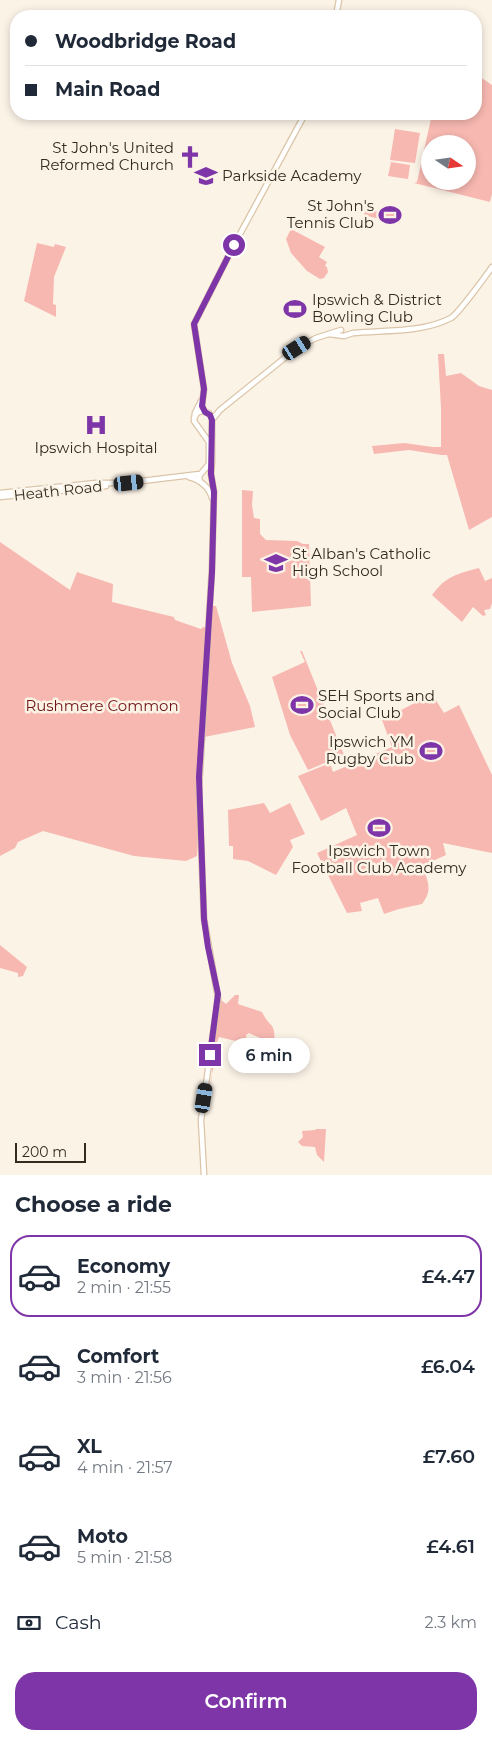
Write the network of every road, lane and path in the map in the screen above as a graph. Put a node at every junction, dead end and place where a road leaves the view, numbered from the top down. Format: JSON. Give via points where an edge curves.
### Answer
{"nodes":[{"id":1,"x":302,"y":120,"type":"edge"},
{"id":2,"x":492,"y":268,"type":"edge"},
{"id":3,"x":203,"y":398,"type":"junction"},
{"id":4,"x":220,"y":410,"type":"junction"},
{"id":5,"x":207,"y":412,"type":"junction"},
{"id":6,"x":194,"y":418,"type":"junction"},
{"id":7,"x":212,"y":420,"type":"junction"},
{"id":8,"x":201,"y":473,"type":"junction"},
{"id":9,"x":188,"y":477,"type":"junction"},
{"id":10,"x":211,"y":477,"type":"junction"},
{"id":11,"x":115,"y":484,"type":"junction"},
{"id":12,"x":202,"y":484,"type":"junction"},
{"id":13,"x":0,"y":493,"type":"edge"},
{"id":14,"x":0,"y":497,"type":"edge"},
{"id":15,"x":212,"y":502,"type":"junction"},
{"id":16,"x":204,"y":1175,"type":"edge"}],
"edges":[{"from":1,"to":3,"type":"main road","via":[[194,324]]},
{"from":2,"to":4,"type":"main road","via":[[455,312],[437,324],[316,338],[297,348]]},
{"from":3,"to":5,"type":"main road","via":[[202,406]]},
{"from":3,"to":6,"type":"main road"},
{"from":4,"to":5,"type":"main road","via":[[213,414]]},
{"from":4,"to":7,"type":"main road"},
{"from":5,"to":6,"type":"main road","via":[[199,412]]},
{"from":5,"to":7,"type":"main road"},
{"from":6,"to":8,"type":"main road","via":[[195,425],[209,442],[209,464]]},
{"from":7,"to":10,"type":"main road"},
{"from":8,"to":9,"type":"main road","name":"Heath Road"},
{"from":8,"to":10,"type":"main road","via":[[208,472]]},
{"from":8,"to":12,"type":"main road","via":[[198,478]]},
{"from":9,"to":11,"type":"main road","name":"Heath Road"},
{"from":9,"to":12,"type":"main road","name":"Heath Road"},
{"from":10,"to":12,"type":"main road","via":[[208,484]]},
{"from":10,"to":15,"type":"main road"},
{"from":11,"to":13,"type":"main road","name":"Heath Road"},
{"from":11,"to":14,"type":"main road","name":"Heath Road"},
{"from":12,"to":15,"type":"main road","via":[[210,490]]},
{"from":15,"to":16,"type":"main road","via":[[199,797],[205,926],[218,994],[201,1120]]}]}
